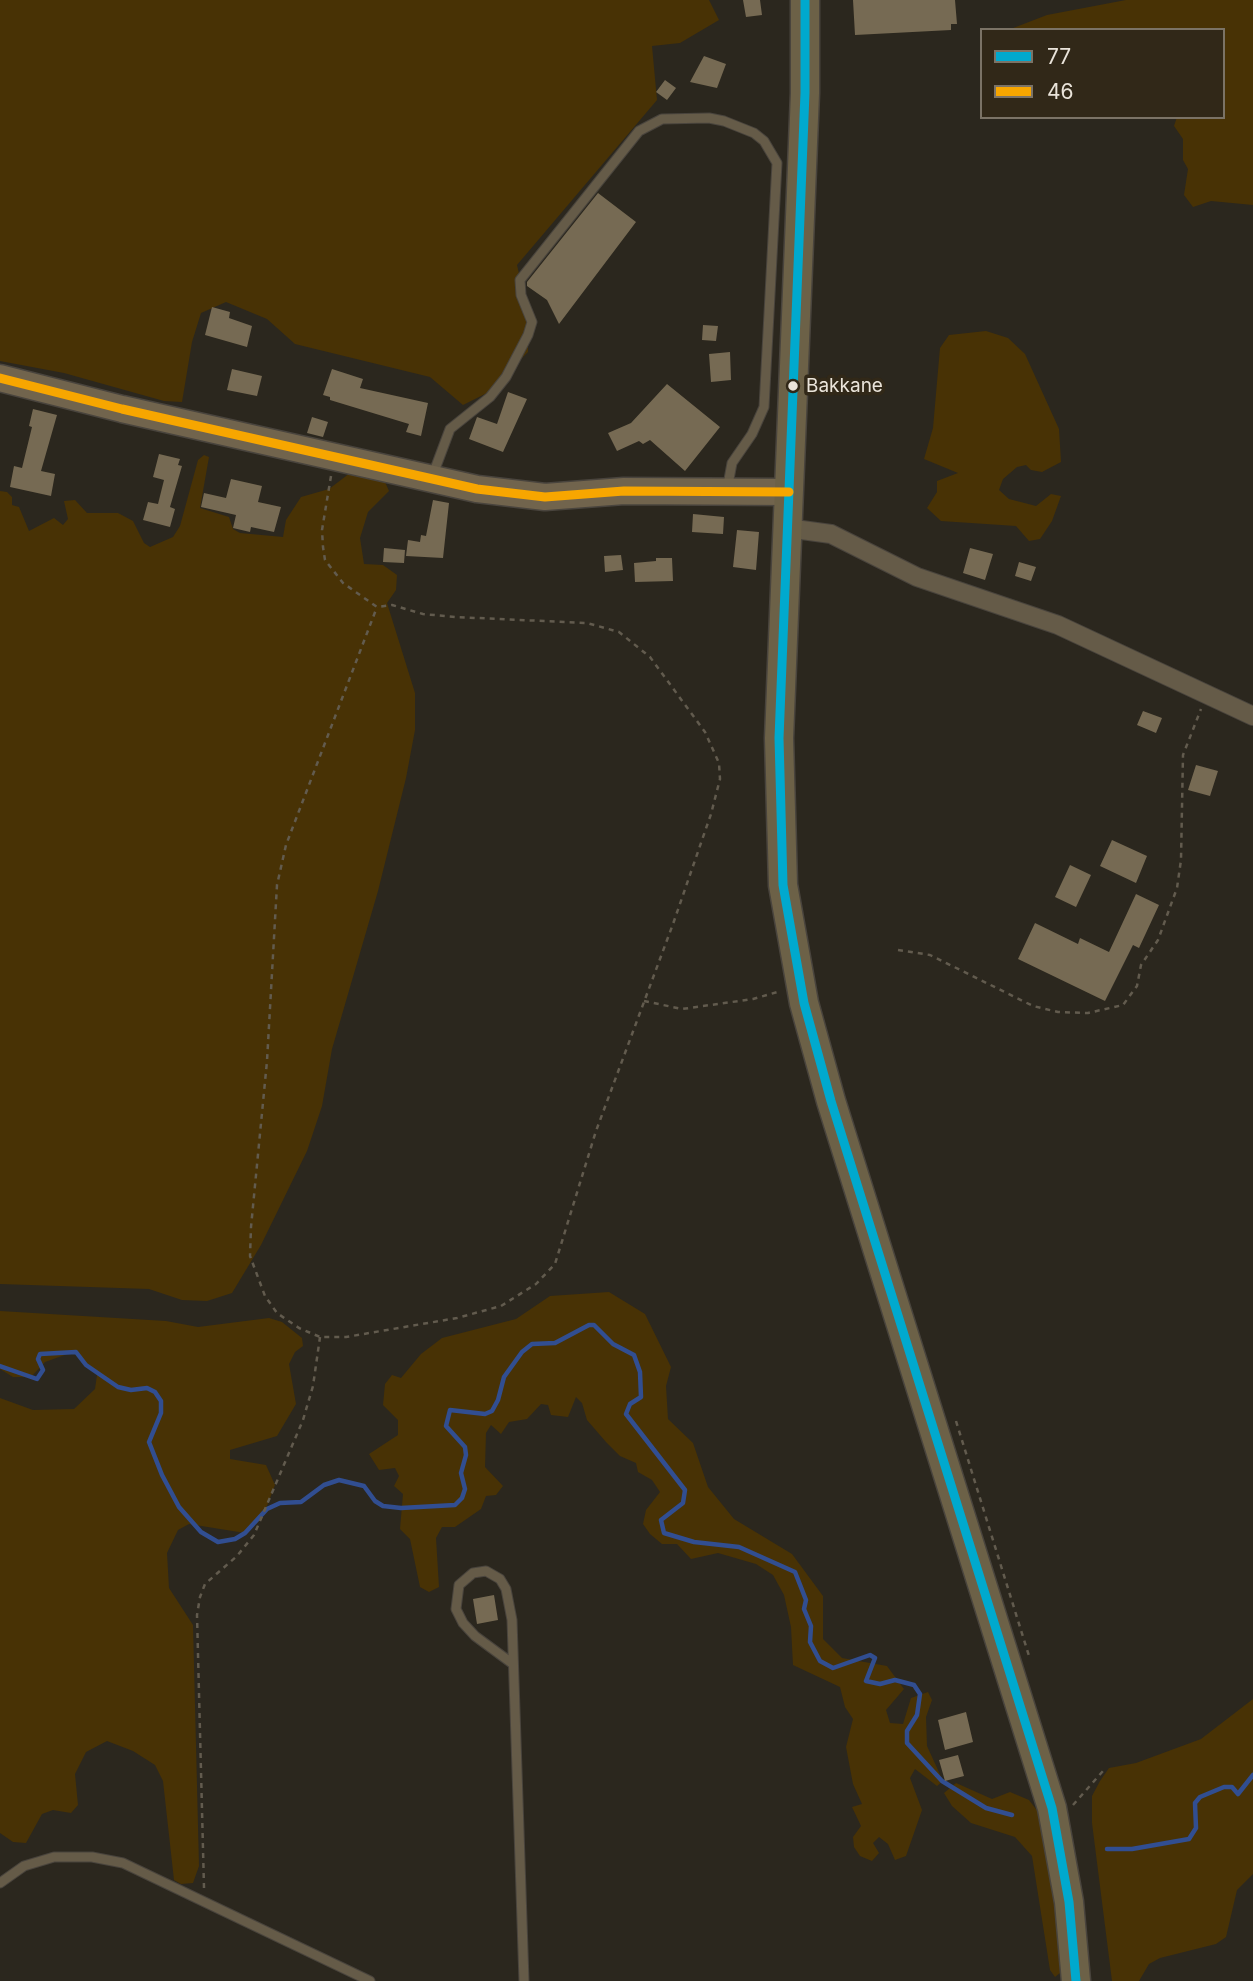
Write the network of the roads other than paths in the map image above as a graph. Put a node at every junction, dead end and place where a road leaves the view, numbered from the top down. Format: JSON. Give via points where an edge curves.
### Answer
{"nodes":[{"id":1,"x":806,"y":0,"type":"edge"},
{"id":2,"x":0,"y":378,"type":"edge"},
{"id":3,"x":432,"y":478,"type":"junction"},
{"id":4,"x":727,"y":491,"type":"junction"},
{"id":5,"x":789,"y":492,"type":"junction"},
{"id":6,"x":787,"y":528,"type":"junction"},
{"id":7,"x":1253,"y":716,"type":"edge"},
{"id":8,"x":513,"y":1664,"type":"junction"},
{"id":9,"x":0,"y":1883,"type":"edge"},
{"id":10,"x":370,"y":1981,"type":"edge"},
{"id":11,"x":524,"y":1981,"type":"edge"},
{"id":12,"x":1076,"y":1981,"type":"edge"}],
"edges":[{"from":1,"to":5,"type":"main road"},
{"from":2,"to":3,"type":"street"},
{"from":3,"to":4,"type":"street","via":[[546,501],[624,491]]},
{"from":3,"to":4,"type":"lane","via":[[450,429],[490,397],[528,335],[532,322],[520,280],[639,131],[662,119],[709,118],[765,141],[777,163],[764,407],[732,464]]},
{"from":4,"to":5,"type":"street"},
{"from":5,"to":6,"type":"main road"},
{"from":6,"to":7,"type":"street","via":[[831,534],[917,577],[1082,635]]},
{"from":6,"to":12,"type":"main road","via":[[779,837],[800,985],[831,1101],[1052,1808],[1069,1902]]},
{"from":8,"to":8,"type":"lane","via":[[506,1589],[494,1574],[473,1573],[460,1585],[456,1609],[475,1636]]},
{"from":8,"to":11,"type":"lane"},
{"from":9,"to":10,"type":"lane","via":[[24,1866],[54,1857],[122,1863]]}]}
